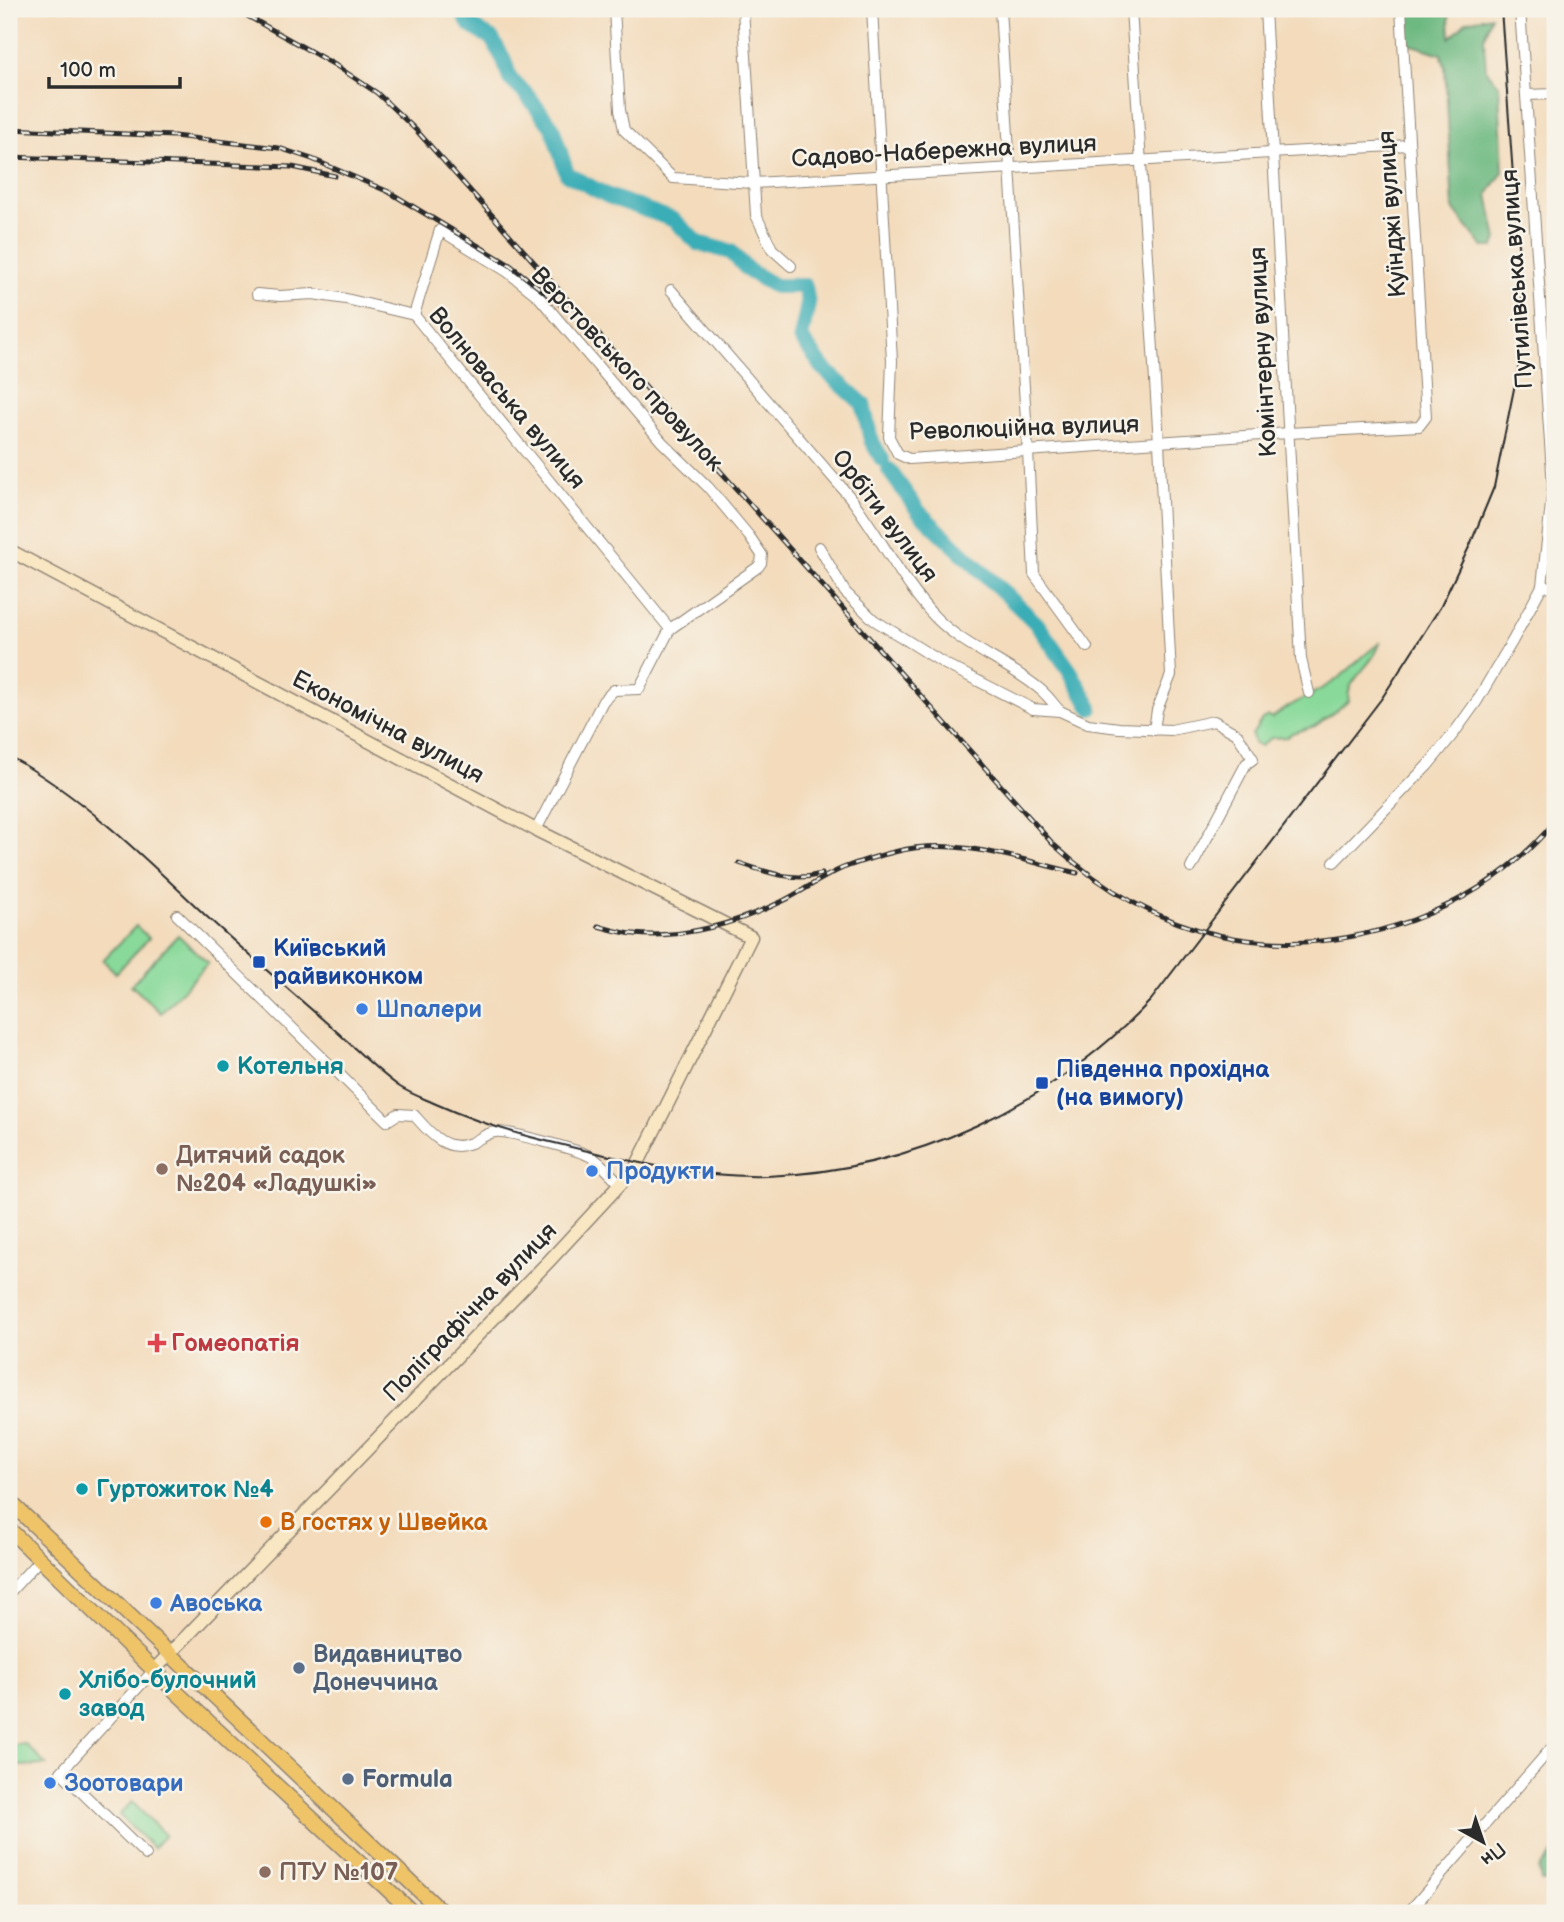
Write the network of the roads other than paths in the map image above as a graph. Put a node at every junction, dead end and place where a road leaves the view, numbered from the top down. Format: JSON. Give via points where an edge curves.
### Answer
{"nodes":[{"id":1,"x":614,"y":9,"type":"edge"},
{"id":2,"x":743,"y":9,"type":"edge"},
{"id":3,"x":872,"y":9,"type":"edge"},
{"id":4,"x":1000,"y":9,"type":"edge"},
{"id":5,"x":1131,"y":9,"type":"edge"},
{"id":6,"x":1265,"y":9,"type":"edge"},
{"id":7,"x":1401,"y":9,"type":"edge"},
{"id":8,"x":1520,"y":9,"type":"edge"},
{"id":9,"x":1555,"y":94,"type":"edge"},
{"id":10,"x":1527,"y":95,"type":"junction"},
{"id":11,"x":1409,"y":145,"type":"junction"},
{"id":12,"x":1273,"y":152,"type":"junction"},
{"id":13,"x":1141,"y":161,"type":"junction"},
{"id":14,"x":1010,"y":168,"type":"junction"},
{"id":15,"x":882,"y":177,"type":"junction"},
{"id":16,"x":753,"y":183,"type":"junction"},
{"id":17,"x":791,"y":266,"type":"dead end"},
{"id":18,"x":671,"y":290,"type":"dead end"},
{"id":19,"x":257,"y":293,"type":"dead end"},
{"id":20,"x":414,"y":315,"type":"junction"},
{"id":21,"x":1426,"y":417,"type":"joint"},
{"id":22,"x":1289,"y":433,"type":"junction"},
{"id":23,"x":1159,"y":443,"type":"junction"},
{"id":24,"x":1028,"y":451,"type":"junction"},
{"id":25,"x":819,"y":547,"type":"dead end"},
{"id":26,"x":9,"y":550,"type":"edge"},
{"id":27,"x":1542,"y":586,"type":"junction"},
{"id":28,"x":1555,"y":586,"type":"edge"},
{"id":29,"x":670,"y":629,"type":"junction"},
{"id":30,"x":1087,"y":647,"type":"dead end"},
{"id":31,"x":1309,"y":693,"type":"dead end"},
{"id":32,"x":1060,"y":711,"type":"junction"},
{"id":33,"x":1154,"y":730,"type":"junction"},
{"id":34,"x":537,"y":830,"type":"junction"},
{"id":35,"x":1334,"y":862,"type":"dead end"},
{"id":36,"x":1191,"y":867,"type":"dead end"},
{"id":37,"x":177,"y":915,"type":"dead end"},
{"id":38,"x":751,"y":937,"type":"joint"},
{"id":39,"x":620,"y":1184,"type":"junction"},
{"id":40,"x":9,"y":1501,"type":"edge"},
{"id":41,"x":9,"y":1529,"type":"edge"},
{"id":42,"x":40,"y":1559,"type":"junction"},
{"id":43,"x":9,"y":1593,"type":"edge"},
{"id":44,"x":169,"y":1655,"type":"junction"},
{"id":45,"x":154,"y":1670,"type":"junction"},
{"id":46,"x":1555,"y":1744,"type":"edge"},
{"id":47,"x":146,"y":1855,"type":"dead end"},
{"id":48,"x":414,"y":1913,"type":"edge"},
{"id":49,"x":443,"y":1913,"type":"edge"},
{"id":50,"x":1408,"y":1913,"type":"edge"}],
"edges":[{"from":1,"to":16,"type":"street","name":"Садово-Набережна вулиця","via":[[620,110],[627,134],[673,178]]},
{"from":2,"to":16,"type":"street"},
{"from":3,"to":15,"type":"street","name":"Революційна вулиця"},
{"from":4,"to":14,"type":"street"},
{"from":5,"to":13,"type":"street"},
{"from":6,"to":12,"type":"street","name":"Комінтерну вулиця"},
{"from":7,"to":11,"type":"street","name":"Куїнджі вулиця"},
{"from":8,"to":10,"type":"street","name":"Путилівська вулиця"},
{"from":9,"to":10,"type":"street"},
{"from":10,"to":27,"type":"street","name":"Путилівська вулиця","via":[[1553,486]]},
{"from":11,"to":12,"type":"street","name":"Садово-Набережна вулиця"},
{"from":11,"to":21,"type":"street","name":"Куїнджі вулиця"},
{"from":12,"to":13,"type":"street","name":"Садово-Набережна вулиця"},
{"from":12,"to":22,"type":"street","name":"Комінтерну вулиця"},
{"from":13,"to":14,"type":"street","name":"Садово-Набережна вулиця"},
{"from":13,"to":23,"type":"street"},
{"from":14,"to":15,"type":"street","name":"Садово-Набережна вулиця"},
{"from":14,"to":24,"type":"street"},
{"from":15,"to":16,"type":"street","name":"Садово-Набережна вулиця"},
{"from":15,"to":24,"type":"street","name":"Революційна вулиця","via":[[892,361],[889,438],[894,449],[909,459]]},
{"from":16,"to":17,"type":"street","via":[[760,227],[772,249]]},
{"from":18,"to":32,"type":"street","name":"Орбіти вулиця","via":[[849,496],[937,619],[1041,691]]},
{"from":19,"to":20,"type":"street","name":"Волноваська вулиця","via":[[313,294]]},
{"from":20,"to":29,"type":"street","name":"Волноваська вулиця"},
{"from":20,"to":29,"type":"street","name":"Верстовського провулок","via":[[440,230],[538,296],[759,548],[762,559],[758,567]]},
{"from":21,"to":22,"type":"street","name":"Революційна вулиця","via":[[1419,426]]},
{"from":22,"to":23,"type":"street","name":"Революційна вулиця"},
{"from":22,"to":31,"type":"street","name":"Комінтерну вулиця","via":[[1301,659]]},
{"from":23,"to":24,"type":"street","name":"Революційна вулиця"},
{"from":23,"to":33,"type":"street","via":[[1171,675]]},
{"from":24,"to":30,"type":"street","via":[[1034,573]]},
{"from":25,"to":32,"type":"street","via":[[845,592],[874,620],[945,664],[1033,709]]},
{"from":26,"to":34,"type":"street","name":"Економічна вулиця"},
{"from":27,"to":28,"type":"street"},
{"from":27,"to":35,"type":"street","name":"Путилівська вулиця","via":[[1454,733]]},
{"from":29,"to":34,"type":"street","via":[[639,689],[614,690],[603,701]]},
{"from":32,"to":33,"type":"street","via":[[1088,724]]},
{"from":33,"to":36,"type":"street","via":[[1214,721],[1237,734],[1253,759],[1246,764]]},
{"from":34,"to":38,"type":"street","name":"Економічна вулиця"},
{"from":37,"to":39,"type":"street","via":[[387,1121],[409,1113],[454,1147],[496,1131],[553,1144],[593,1157]]},
{"from":38,"to":39,"type":"street","name":"Поліграфічна вулиця","via":[[638,1163]]},
{"from":39,"to":44,"type":"street","name":"Поліграфічна вулиця"},
{"from":40,"to":44,"type":"main road"},
{"from":41,"to":42,"type":"main road"},
{"from":42,"to":43,"type":"street"},
{"from":42,"to":45,"type":"main road"},
{"from":44,"to":45,"type":"street","name":"Поліграфічна вулиця"},
{"from":44,"to":49,"type":"main road"},
{"from":45,"to":47,"type":"street","via":[[61,1772]]},
{"from":45,"to":48,"type":"main road"},
{"from":46,"to":50,"type":"street"}]}
